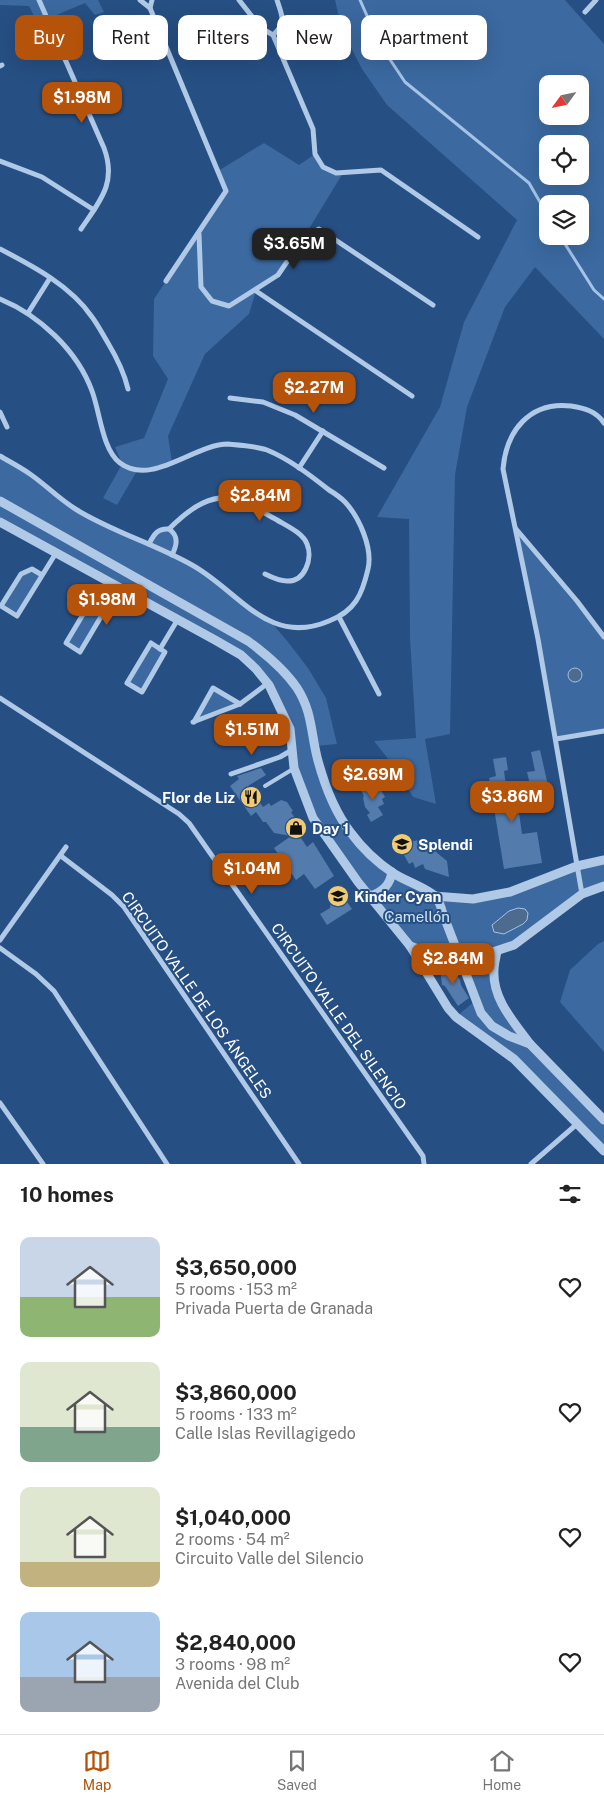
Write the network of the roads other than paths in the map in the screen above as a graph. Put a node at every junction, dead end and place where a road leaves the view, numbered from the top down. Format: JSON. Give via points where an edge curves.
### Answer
{"nodes":[{"id":1,"x":39,"y":0,"type":"edge"},
{"id":2,"x":140,"y":0,"type":"edge"},
{"id":3,"x":152,"y":0,"type":"edge"},
{"id":4,"x":239,"y":0,"type":"edge"},
{"id":5,"x":277,"y":0,"type":"edge"},
{"id":6,"x":596,"y":0,"type":"edge"},
{"id":7,"x":150,"y":8,"type":"junction"},
{"id":8,"x":585,"y":12,"type":"dead end"},
{"id":9,"x":273,"y":35,"type":"junction"},
{"id":10,"x":0,"y":162,"type":"edge"},
{"id":11,"x":94,"y":210,"type":"junction"},
{"id":12,"x":81,"y":229,"type":"dead end"},
{"id":13,"x":199,"y":234,"type":"junction"},
{"id":14,"x":478,"y":236,"type":"dead end"},
{"id":15,"x":0,"y":249,"type":"edge"},
{"id":16,"x":50,"y":278,"type":"junction"},
{"id":17,"x":166,"y":281,"type":"dead end"},
{"id":18,"x":256,"y":290,"type":"junction"},
{"id":19,"x":0,"y":299,"type":"edge"},
{"id":20,"x":433,"y":305,"type":"dead end"},
{"id":21,"x":28,"y":313,"type":"junction"},
{"id":22,"x":128,"y":389,"type":"dead end"},
{"id":23,"x":412,"y":396,"type":"dead end"},
{"id":24,"x":230,"y":398,"type":"dead end"},
{"id":25,"x":0,"y":412,"type":"edge"},
{"id":26,"x":604,"y":423,"type":"edge"},
{"id":27,"x":7,"y":427,"type":"dead end"},
{"id":28,"x":323,"y":431,"type":"junction"},
{"id":29,"x":0,"y":456,"type":"edge"},
{"id":30,"x":300,"y":468,"type":"junction"},
{"id":31,"x":384,"y":468,"type":"dead end"},
{"id":32,"x":0,"y":501,"type":"edge"},
{"id":33,"x":0,"y":522,"type":"edge"},
{"id":34,"x":170,"y":529,"type":"junction"},
{"id":35,"x":516,"y":529,"type":"junction"},
{"id":36,"x":149,"y":544,"type":"junction"},
{"id":37,"x":56,"y":553,"type":"junction"},
{"id":38,"x":91,"y":554,"type":"junction"},
{"id":39,"x":172,"y":554,"type":"junction"},
{"id":40,"x":84,"y":568,"type":"junction"},
{"id":41,"x":265,"y":574,"type":"dead end"},
{"id":42,"x":42,"y":575,"type":"junction"},
{"id":43,"x":110,"y":582,"type":"junction"},
{"id":44,"x":98,"y":606,"type":"junction"},
{"id":45,"x":339,"y":617,"type":"junction"},
{"id":46,"x":178,"y":619,"type":"junction"},
{"id":47,"x":604,"y":637,"type":"edge"},
{"id":48,"x":248,"y":641,"type":"junction"},
{"id":49,"x":160,"y":649,"type":"junction"},
{"id":50,"x":241,"y":655,"type":"junction"},
{"id":51,"x":268,"y":683,"type":"junction"},
{"id":52,"x":378,"y":694,"type":"dead end"},
{"id":53,"x":0,"y":698,"type":"edge"},
{"id":54,"x":240,"y":704,"type":"junction"},
{"id":55,"x":604,"y":731,"type":"edge"},
{"id":56,"x":556,"y":740,"type":"junction"},
{"id":57,"x":292,"y":750,"type":"junction"},
{"id":58,"x":294,"y":768,"type":"junction"},
{"id":59,"x":231,"y":774,"type":"dead end"},
{"id":60,"x":265,"y":786,"type":"dead end"},
{"id":61,"x":66,"y":847,"type":"dead end"},
{"id":62,"x":61,"y":856,"type":"junction"},
{"id":63,"x":604,"y":860,"type":"edge"},
{"id":64,"x":577,"y":866,"type":"junction"},
{"id":65,"x":392,"y":872,"type":"junction"},
{"id":66,"x":604,"y":886,"type":"edge"},
{"id":67,"x":582,"y":894,"type":"junction"},
{"id":68,"x":370,"y":896,"type":"junction"},
{"id":69,"x":434,"y":896,"type":"junction"},
{"id":70,"x":0,"y":940,"type":"edge"},
{"id":71,"x":410,"y":946,"type":"junction"},
{"id":72,"x":0,"y":948,"type":"edge"},
{"id":73,"x":497,"y":951,"type":"junction"},
{"id":74,"x":420,"y":954,"type":"junction"},
{"id":75,"x":433,"y":954,"type":"junction"},
{"id":76,"x":424,"y":969,"type":"junction"},
{"id":77,"x":530,"y":1044,"type":"junction"},
{"id":78,"x":0,"y":1103,"type":"edge"},
{"id":79,"x":604,"y":1120,"type":"edge"},
{"id":80,"x":577,"y":1124,"type":"junction"},
{"id":81,"x":604,"y":1151,"type":"edge"},
{"id":82,"x":43,"y":1164,"type":"edge"},
{"id":83,"x":168,"y":1164,"type":"edge"},
{"id":84,"x":298,"y":1164,"type":"edge"},
{"id":85,"x":424,"y":1164,"type":"edge"},
{"id":86,"x":532,"y":1164,"type":"edge"}],
"edges":[{"from":1,"to":11,"type":"street","via":[[107,157],[107,188]]},
{"from":2,"to":7,"type":"street"},
{"from":3,"to":7,"type":"street"},
{"from":4,"to":9,"type":"street","via":[[261,28]]},
{"from":5,"to":9,"type":"street","via":[[283,20]]},
{"from":6,"to":8,"type":"street"},
{"from":7,"to":13,"type":"street","via":[[226,191]]},
{"from":9,"to":14,"type":"street","via":[[313,129],[315,154],[323,167],[336,173],[382,170]]},
{"from":10,"to":11,"type":"street","via":[[42,177]]},
{"from":11,"to":12,"type":"street"},
{"from":13,"to":17,"type":"street"},
{"from":13,"to":18,"type":"street","via":[[201,287],[212,302],[230,306]]},
{"from":15,"to":16,"type":"street"},
{"from":16,"to":21,"type":"street"},
{"from":16,"to":22,"type":"street","via":[[77,299],[92,317],[115,355]]},
{"from":18,"to":20,"type":"street","via":[[278,275],[304,237],[319,229]]},
{"from":18,"to":23,"type":"street"},
{"from":19,"to":21,"type":"street"},
{"from":21,"to":30,"type":"street","via":[[52,334],[81,368],[92,390],[109,448],[122,464],[137,471],[159,467],[226,444],[266,450]]},
{"from":24,"to":28,"type":"street","via":[[263,402],[296,414]]},
{"from":25,"to":27,"type":"street"},
{"from":26,"to":35,"type":"street","via":[[590,410],[563,405],[539,410],[518,426],[504,458],[503,469]]},
{"from":28,"to":30,"type":"street"},
{"from":28,"to":31,"type":"street"},
{"from":29,"to":36,"type":"street","via":[[30,474],[74,509]]},
{"from":30,"to":45,"type":"street","via":[[345,501],[363,528],[370,563],[364,590],[353,606]]},
{"from":32,"to":38,"type":"street"},
{"from":33,"to":37,"type":"street"},
{"from":34,"to":36,"type":"street","via":[[154,533]]},
{"from":34,"to":39,"type":"street","via":[[176,538]]},
{"from":34,"to":41,"type":"street","via":[[188,511],[211,499],[244,502],[300,534],[308,545],[307,568],[299,577],[286,581]]},
{"from":35,"to":47,"type":"street"},
{"from":35,"to":56,"type":"street"},
{"from":36,"to":39,"type":"street"},
{"from":37,"to":40,"type":"street"},
{"from":37,"to":42,"type":"street"},
{"from":38,"to":40,"type":"street"},
{"from":38,"to":48,"type":"street"},
{"from":39,"to":45,"type":"street","via":[[200,569],[272,623],[296,628],[316,627]]},
{"from":40,"to":43,"type":"street"},
{"from":42,"to":42,"type":"street","via":[[18,616],[2,606],[21,574],[32,570]]},
{"from":43,"to":44,"type":"street"},
{"from":43,"to":46,"type":"street"},
{"from":44,"to":44,"type":"street","via":[[91,601],[66,643],[80,652],[105,610]]},
{"from":45,"to":52,"type":"street"},
{"from":46,"to":49,"type":"street"},
{"from":46,"to":50,"type":"street"},
{"from":48,"to":50,"type":"street"},
{"from":48,"to":65,"type":"street","via":[[279,666],[298,689],[311,718],[317,756],[334,806],[352,834]]},
{"from":49,"to":49,"type":"street","via":[[151,643],[127,683],[142,692],[165,652]]},
{"from":50,"to":51,"type":"street"},
{"from":51,"to":54,"type":"street"},
{"from":51,"to":57,"type":"street","via":[[290,729]]},
{"from":53,"to":85,"type":"street","name":"CIRCUITO VALLE DEL SILENCIO","via":[[189,823],[423,1156]]},
{"from":54,"to":54,"type":"street","via":[[221,711],[193,722],[213,688]]},
{"from":55,"to":56,"type":"street"},
{"from":56,"to":64,"type":"street"},
{"from":57,"to":58,"type":"street"},
{"from":57,"to":59,"type":"street"},
{"from":58,"to":60,"type":"lane"},
{"from":58,"to":68,"type":"street","via":[[313,818]]},
{"from":61,"to":62,"type":"street"},
{"from":62,"to":70,"type":"street"},
{"from":62,"to":84,"type":"street","name":"CIRCUITO VALLE DE LOS ÁNGELES","via":[[124,907]]},
{"from":63,"to":64,"type":"street"},
{"from":64,"to":67,"type":"street"},
{"from":64,"to":69,"type":"street","via":[[510,892],[473,899]]},
{"from":65,"to":68,"type":"street","via":[[385,888]]},
{"from":65,"to":69,"type":"street"},
{"from":66,"to":67,"type":"street"},
{"from":67,"to":73,"type":"street","via":[[514,945]]},
{"from":68,"to":71,"type":"street"},
{"from":69,"to":77,"type":"street","via":[[481,1013],[492,1026]]},
{"from":71,"to":74,"type":"street"},
{"from":71,"to":75,"type":"street"},
{"from":71,"to":76,"type":"street"},
{"from":72,"to":83,"type":"street","via":[[54,991]]},
{"from":73,"to":75,"type":"street","bridge":true,"via":[[454,958]]},
{"from":73,"to":77,"type":"street","via":[[494,985],[502,1005]]},
{"from":74,"to":75,"type":"street"},
{"from":74,"to":76,"type":"street"},
{"from":76,"to":80,"type":"street","via":[[456,1017],[514,1059]]},
{"from":77,"to":79,"type":"street"},
{"from":78,"to":82,"type":"street"},
{"from":80,"to":81,"type":"street"},
{"from":80,"to":86,"type":"street"}]}
